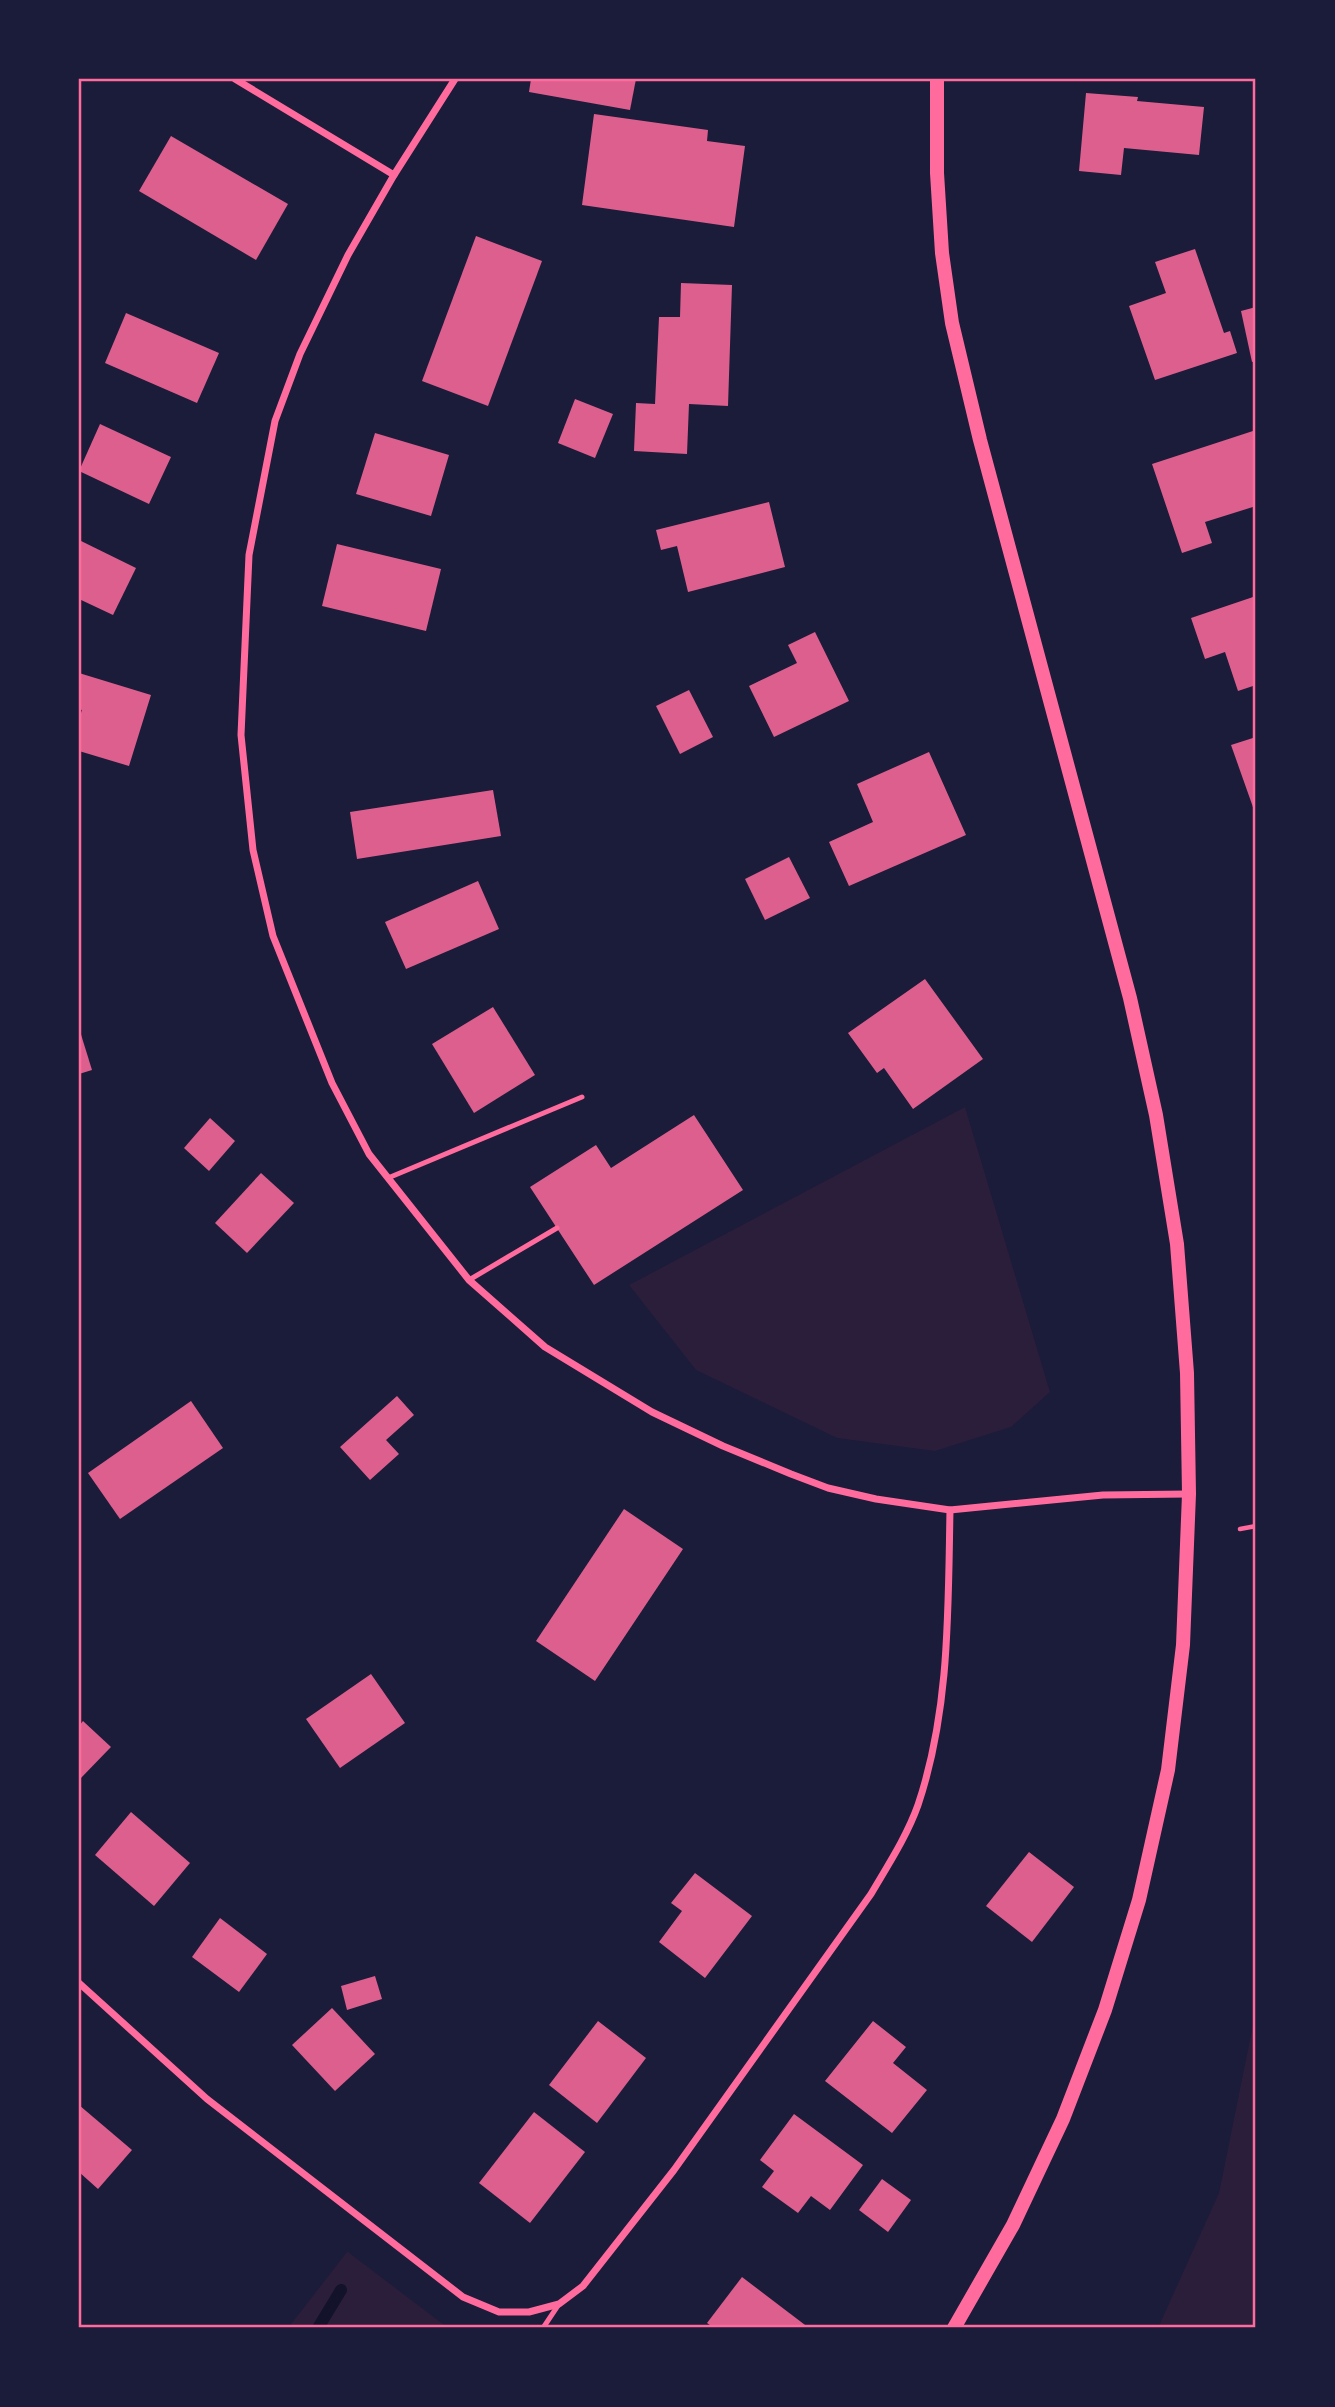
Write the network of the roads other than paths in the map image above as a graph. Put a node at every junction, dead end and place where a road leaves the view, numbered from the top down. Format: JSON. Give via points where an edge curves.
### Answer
{"nodes":[{"id":1,"x":235,"y":79,"type":"edge"},
{"id":2,"x":455,"y":79,"type":"edge"},
{"id":3,"x":937,"y":79,"type":"edge"},
{"id":4,"x":394,"y":175,"type":"junction"},
{"id":5,"x":582,"y":1097,"type":"dead end"},
{"id":6,"x":388,"y":1178,"type":"junction"},
{"id":7,"x":557,"y":1228,"type":"dead end"},
{"id":8,"x":469,"y":1280,"type":"junction"},
{"id":9,"x":1189,"y":1494,"type":"junction"},
{"id":10,"x":950,"y":1510,"type":"junction"},
{"id":11,"x":79,"y":1983,"type":"edge"},
{"id":12,"x":559,"y":2305,"type":"junction"},
{"id":13,"x":543,"y":2328,"type":"edge"},
{"id":14,"x":954,"y":2328,"type":"edge"}],
"edges":[{"from":1,"to":4,"type":"street"},
{"from":2,"to":4,"type":"street"},
{"from":3,"to":9,"type":"main road","via":[[937,173],[952,323],[1130,998],[1156,1115],[1177,1244],[1188,1373]]},
{"from":4,"to":6,"type":"street","via":[[312,329],[275,421],[249,555],[242,735],[253,850],[273,936],[332,1083],[369,1154]]},
{"from":5,"to":6,"type":"lane"},
{"from":6,"to":8,"type":"street"},
{"from":7,"to":8,"type":"lane"},
{"from":8,"to":10,"type":"street","via":[[545,1347],[652,1412],[723,1446],[828,1488]]},
{"from":9,"to":10,"type":"street","via":[[1103,1495]]},
{"from":9,"to":14,"type":"main road","via":[[1183,1645],[1169,1758],[1139,1900],[1105,2010],[1063,2119],[1013,2225]]},
{"from":10,"to":12,"type":"street","via":[[941,1716],[917,1807],[896,1852],[871,1895],[674,2170],[583,2286]]},
{"from":11,"to":12,"type":"street","via":[[208,2099],[463,2297],[499,2312]]},
{"from":12,"to":13,"type":"lane"}]}
